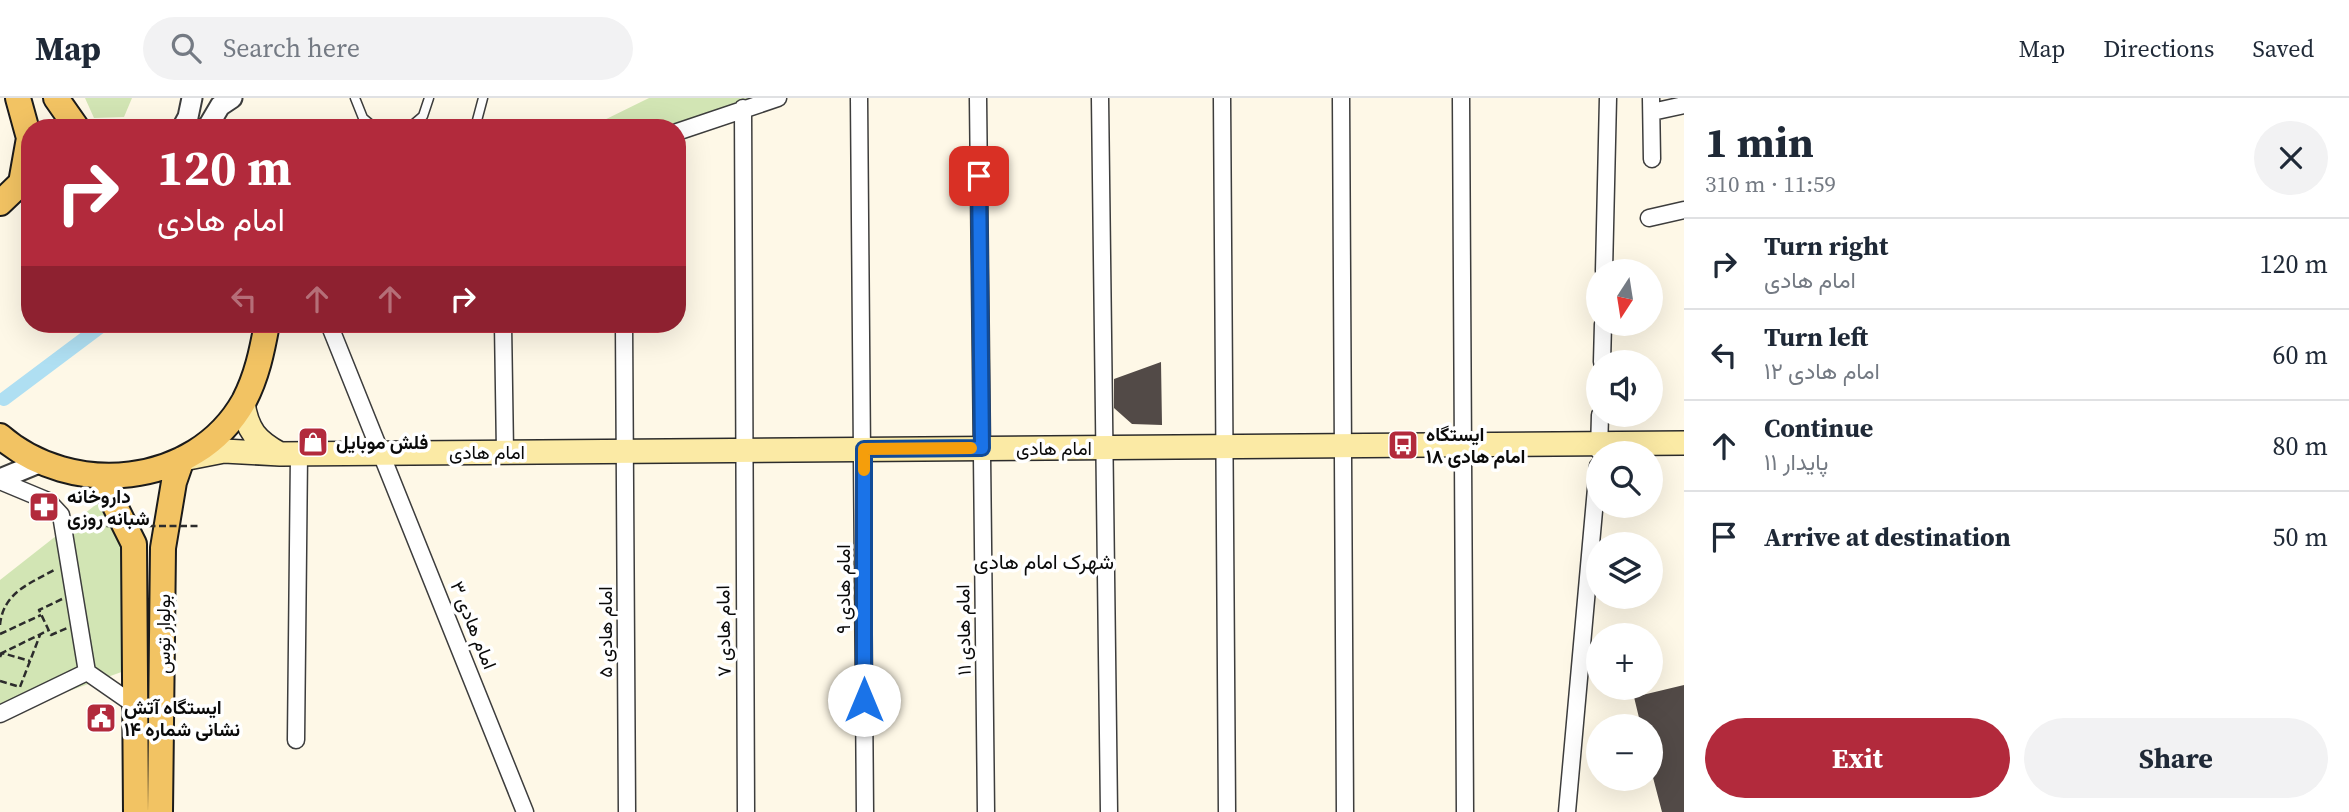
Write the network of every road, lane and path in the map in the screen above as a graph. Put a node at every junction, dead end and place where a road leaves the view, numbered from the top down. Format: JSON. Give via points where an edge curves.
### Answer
{"nodes":[{"id":1,"x":18,"y":98,"type":"edge"},
{"id":2,"x":50,"y":98,"type":"edge"},
{"id":3,"x":56,"y":98,"type":"edge"},
{"id":4,"x":192,"y":98,"type":"edge"},
{"id":5,"x":232,"y":98,"type":"edge"},
{"id":6,"x":355,"y":98,"type":"edge"},
{"id":7,"x":429,"y":98,"type":"edge"},
{"id":8,"x":483,"y":98,"type":"edge"},
{"id":9,"x":778,"y":98,"type":"edge"},
{"id":10,"x":859,"y":98,"type":"edge"},
{"id":11,"x":978,"y":98,"type":"edge"},
{"id":12,"x":1100,"y":98,"type":"edge"},
{"id":13,"x":1222,"y":98,"type":"edge"},
{"id":14,"x":1341,"y":98,"type":"edge"},
{"id":15,"x":1461,"y":98,"type":"edge"},
{"id":16,"x":1608,"y":98,"type":"edge"},
{"id":17,"x":1651,"y":105,"type":"edge"},
{"id":18,"x":1684,"y":105,"type":"edge"},
{"id":19,"x":743,"y":108,"type":"junction"},
{"id":20,"x":24,"y":119,"type":"edge"},
{"id":21,"x":56,"y":119,"type":"edge"},
{"id":22,"x":71,"y":119,"type":"edge"},
{"id":23,"x":187,"y":119,"type":"edge"},
{"id":24,"x":212,"y":119,"type":"edge"},
{"id":25,"x":364,"y":119,"type":"edge"},
{"id":26,"x":420,"y":119,"type":"edge"},
{"id":27,"x":477,"y":119,"type":"edge"},
{"id":28,"x":686,"y":129,"type":"edge"},
{"id":29,"x":1652,"y":159,"type":"dead end"},
{"id":30,"x":21,"y":185,"type":"edge"},
{"id":31,"x":0,"y":203,"type":"edge"},
{"id":32,"x":1684,"y":210,"type":"edge"},
{"id":33,"x":1649,"y":218,"type":"dead end"},
{"id":34,"x":1604,"y":259,"type":"edge"},
{"id":35,"x":265,"y":333,"type":"edge"},
{"id":36,"x":333,"y":333,"type":"edge"},
{"id":37,"x":503,"y":333,"type":"edge"},
{"id":38,"x":624,"y":333,"type":"edge"},
{"id":39,"x":243,"y":402,"type":"junction"},
{"id":40,"x":0,"y":436,"type":"edge"},
{"id":41,"x":1684,"y":443,"type":"edge"},
{"id":42,"x":1464,"y":444,"type":"junction"},
{"id":43,"x":1344,"y":445,"type":"junction"},
{"id":44,"x":1223,"y":446,"type":"junction"},
{"id":45,"x":1663,"y":446,"type":"edge"},
{"id":46,"x":1104,"y":447,"type":"junction"},
{"id":47,"x":982,"y":448,"type":"junction"},
{"id":48,"x":864,"y":449,"type":"junction"},
{"id":49,"x":742,"y":450,"type":"junction"},
{"id":50,"x":624,"y":451,"type":"junction"},
{"id":51,"x":505,"y":452,"type":"junction"},
{"id":52,"x":383,"y":453,"type":"junction"},
{"id":53,"x":1586,"y":453,"type":"edge"},
{"id":54,"x":290,"y":454,"type":"junction"},
{"id":55,"x":182,"y":459,"type":"junction"},
{"id":56,"x":40,"y":463,"type":"junction"},
{"id":57,"x":101,"y":478,"type":"junction"},
{"id":58,"x":0,"y":480,"type":"edge"},
{"id":59,"x":1593,"y":518,"type":"edge"},
{"id":60,"x":96,"y":526,"type":"dead end"},
{"id":61,"x":200,"y":526,"type":"dead end"},
{"id":62,"x":69,"y":562,"type":"junction"},
{"id":63,"x":74,"y":593,"type":"junction"},
{"id":64,"x":41,"y":615,"type":"junction"},
{"id":65,"x":79,"y":623,"type":"junction"},
{"id":66,"x":0,"y":625,"type":"edge"},
{"id":67,"x":48,"y":630,"type":"junction"},
{"id":68,"x":0,"y":634,"type":"edge"},
{"id":69,"x":40,"y":635,"type":"junction"},
{"id":70,"x":1,"y":655,"type":"edge"},
{"id":71,"x":30,"y":661,"type":"junction"},
{"id":72,"x":87,"y":672,"type":"junction"},
{"id":73,"x":0,"y":681,"type":"edge"},
{"id":74,"x":136,"y":706,"type":"junction"},
{"id":75,"x":0,"y":713,"type":"edge"},
{"id":76,"x":296,"y":740,"type":"dead end"},
{"id":77,"x":136,"y":812,"type":"edge"},
{"id":78,"x":160,"y":812,"type":"edge"},
{"id":79,"x":525,"y":812,"type":"edge"},
{"id":80,"x":627,"y":812,"type":"edge"},
{"id":81,"x":746,"y":812,"type":"edge"},
{"id":82,"x":865,"y":812,"type":"edge"},
{"id":83,"x":986,"y":812,"type":"edge"},
{"id":84,"x":1109,"y":812,"type":"edge"},
{"id":85,"x":1227,"y":812,"type":"edge"},
{"id":86,"x":1345,"y":812,"type":"edge"},
{"id":87,"x":1465,"y":812,"type":"edge"},
{"id":88,"x":1567,"y":812,"type":"edge"}],
"edges":[{"from":1,"to":20,"type":"main road"},
{"from":2,"to":21,"type":"main road"},
{"from":3,"to":22,"type":"main road"},
{"from":4,"to":23,"type":"street"},
{"from":5,"to":24,"type":"street"},
{"from":6,"to":25,"type":"lane"},
{"from":7,"to":26,"type":"lane"},
{"from":8,"to":27,"type":"lane"},
{"from":9,"to":19,"type":"street"},
{"from":10,"to":48,"type":"street","name":"امام هادی ۹"},
{"from":11,"to":47,"type":"street","name":"امام هادی ۱۱"},
{"from":12,"to":46,"type":"street"},
{"from":13,"to":44,"type":"street"},
{"from":14,"to":43,"type":"street"},
{"from":15,"to":42,"type":"street"},
{"from":16,"to":34,"type":"street"},
{"from":17,"to":18,"type":"street"},
{"from":17,"to":29,"type":"street"},
{"from":19,"to":28,"type":"street"},
{"from":19,"to":49,"type":"street","name":"امام هادی ۷"},
{"from":30,"to":31,"type":"main road"},
{"from":32,"to":33,"type":"street"},
{"from":35,"to":39,"type":"main road","via":[[260,365]]},
{"from":36,"to":52,"type":"street","name":"امام هادی ۳"},
{"from":37,"to":51,"type":"street"},
{"from":38,"to":50,"type":"street","name":"امام هادی ۵"},
{"from":39,"to":54,"type":"main road","via":[[246,425],[260,443]]},
{"from":39,"to":55,"type":"main road","via":[[216,435]]},
{"from":40,"to":56,"type":"main road"},
{"from":41,"to":45,"type":"main road","name":"امام هادی"},
{"from":42,"to":43,"type":"main road","name":"امام هادی"},
{"from":42,"to":53,"type":"main road","name":"امام هادی"},
{"from":42,"to":87,"type":"street"},
{"from":43,"to":44,"type":"main road","name":"امام هادی"},
{"from":43,"to":86,"type":"street"},
{"from":44,"to":46,"type":"main road","name":"امام هادی"},
{"from":44,"to":85,"type":"street"},
{"from":46,"to":47,"type":"main road","name":"امام هادی"},
{"from":46,"to":84,"type":"street"},
{"from":47,"to":48,"type":"main road","name":"امام هادی"},
{"from":47,"to":83,"type":"street","name":"امام هادی ۱۱"},
{"from":48,"to":49,"type":"main road","name":"امام هادی"},
{"from":48,"to":82,"type":"street","name":"امام هادی ۹"},
{"from":49,"to":50,"type":"main road","name":"امام هادی"},
{"from":49,"to":81,"type":"street","name":"امام هادی ۷"},
{"from":50,"to":51,"type":"main road","name":"امام هادی"},
{"from":50,"to":80,"type":"street","name":"امام هادی ۵"},
{"from":51,"to":52,"type":"main road","name":"امام هادی"},
{"from":52,"to":54,"type":"main road","name":"امام هادی"},
{"from":52,"to":79,"type":"street","name":"امام هادی ۳"},
{"from":54,"to":55,"type":"main road","name":"امام هادی","via":[[224,451]]},
{"from":54,"to":76,"type":"street"},
{"from":55,"to":57,"type":"main road","via":[[143,474]]},
{"from":55,"to":78,"type":"main road","name":"بولوار توس","via":[[163,548]]},
{"from":56,"to":57,"type":"main road"},
{"from":56,"to":58,"type":"street"},
{"from":57,"to":74,"type":"main road","name":"بولوار توس","via":[[134,544]]},
{"from":58,"to":62,"type":"street","via":[[48,501],[61,516]]},
{"from":59,"to":88,"type":"street"},
{"from":60,"to":61,"type":"path","bridge":true},
{"from":62,"to":63,"type":"street"},
{"from":62,"to":66,"type":"path","via":[[14,593]]},
{"from":63,"to":64,"type":"path","via":[[39,610]]},
{"from":63,"to":65,"type":"street"},
{"from":64,"to":67,"type":"path"},
{"from":64,"to":68,"type":"path"},
{"from":65,"to":67,"type":"path","via":[[51,635]]},
{"from":65,"to":72,"type":"street"},
{"from":67,"to":69,"type":"path"},
{"from":69,"to":70,"type":"path"},
{"from":69,"to":71,"type":"path"},
{"from":70,"to":71,"type":"path"},
{"from":71,"to":73,"type":"path","via":[[20,687]]},
{"from":72,"to":74,"type":"street"},
{"from":72,"to":75,"type":"street"},
{"from":74,"to":77,"type":"main road","name":"بولوار توس"}]}
